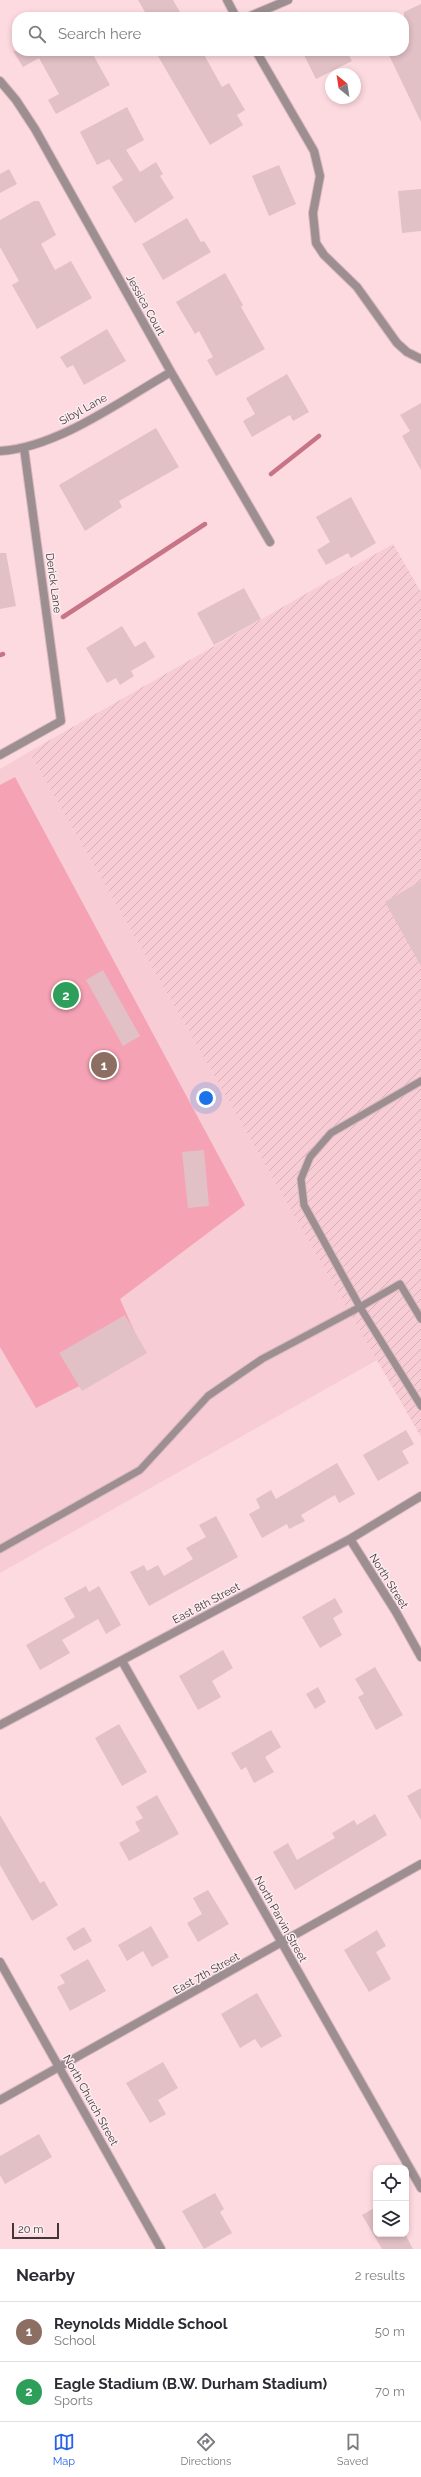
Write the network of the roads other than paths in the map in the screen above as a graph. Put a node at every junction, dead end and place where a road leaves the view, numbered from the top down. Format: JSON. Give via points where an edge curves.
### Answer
{"nodes":[{"id":1,"x":227,"y":0,"type":"edge"},
{"id":2,"x":288,"y":0,"type":"edge"},
{"id":3,"x":233,"y":12,"type":"edge"},
{"id":4,"x":260,"y":12,"type":"edge"},
{"id":5,"x":259,"y":56,"type":"edge"},
{"id":6,"x":0,"y":81,"type":"edge"},
{"id":7,"x":421,"y":359,"type":"edge"},
{"id":8,"x":171,"y":372,"type":"junction"},
{"id":9,"x":24,"y":448,"type":"junction"},
{"id":10,"x":0,"y":451,"type":"edge"},
{"id":11,"x":270,"y":542,"type":"dead end"},
{"id":12,"x":0,"y":755,"type":"edge"},
{"id":13,"x":421,"y":1081,"type":"edge"},
{"id":14,"x":360,"y":1307,"type":"junction"},
{"id":15,"x":421,"y":1319,"type":"edge"},
{"id":16,"x":421,"y":1406,"type":"edge"},
{"id":17,"x":421,"y":1496,"type":"edge"},
{"id":18,"x":350,"y":1539,"type":"junction"},
{"id":19,"x":0,"y":1549,"type":"edge"},
{"id":20,"x":421,"y":1657,"type":"edge"},
{"id":21,"x":122,"y":1660,"type":"junction"},
{"id":22,"x":0,"y":1725,"type":"edge"},
{"id":23,"x":421,"y":1864,"type":"edge"},
{"id":24,"x":282,"y":1943,"type":"junction"},
{"id":25,"x":0,"y":1962,"type":"edge"},
{"id":26,"x":60,"y":2066,"type":"junction"},
{"id":27,"x":0,"y":2100,"type":"edge"},
{"id":28,"x":421,"y":2188,"type":"edge"},
{"id":29,"x":162,"y":2249,"type":"edge"}],
"edges":[{"from":1,"to":3,"type":"street"},
{"from":2,"to":4,"type":"street"},
{"from":5,"to":7,"type":"street","via":[[307,136],[319,166],[320,176],[313,213],[316,243],[324,255],[357,287],[397,342],[407,352]]},
{"from":6,"to":8,"type":"street","name":"Jessica Court","via":[[35,129]]},
{"from":8,"to":9,"type":"street","name":"Sibyl Lane","via":[[75,427]]},
{"from":8,"to":11,"type":"street","name":"Jessica Court"},
{"from":9,"to":10,"type":"street","name":"Sibyl Lane"},
{"from":9,"to":12,"type":"street","name":"Derick Lane","via":[[61,721]]},
{"from":13,"to":14,"type":"lane","via":[[331,1133],[310,1157],[301,1179],[304,1205]]},
{"from":14,"to":15,"type":"lane","via":[[400,1284]]},
{"from":14,"to":16,"type":"lane"},
{"from":14,"to":19,"type":"lane","via":[[262,1360],[208,1396],[140,1470]]},
{"from":17,"to":18,"type":"street","name":"East 8th Street"},
{"from":18,"to":20,"type":"street","name":"North Street"},
{"from":18,"to":21,"type":"street","name":"East 8th Street"},
{"from":21,"to":22,"type":"street","name":"East 8th Street"},
{"from":21,"to":24,"type":"street","name":"North Parvin Street"},
{"from":23,"to":24,"type":"street","name":"East 7th Street"},
{"from":24,"to":26,"type":"street","name":"East 7th Street"},
{"from":24,"to":28,"type":"street","name":"North Parvin Street"},
{"from":25,"to":26,"type":"street","name":"North Church Street"},
{"from":26,"to":27,"type":"street","name":"East 7th Street"},
{"from":26,"to":29,"type":"street","name":"North Church Street"}]}
